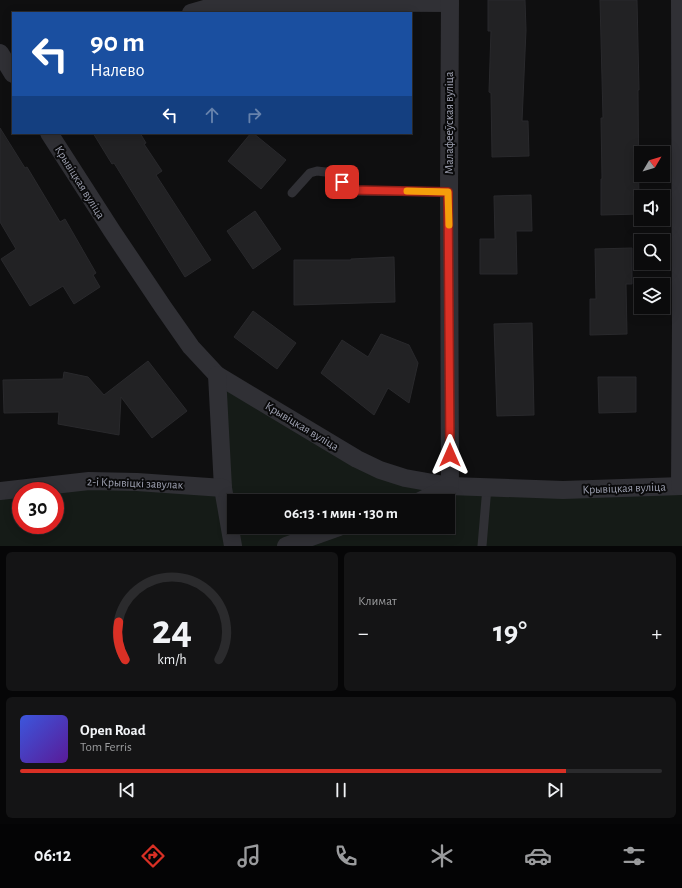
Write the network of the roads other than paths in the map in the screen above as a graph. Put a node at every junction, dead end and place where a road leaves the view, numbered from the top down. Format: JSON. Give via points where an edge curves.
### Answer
{"nodes":[{"id":1,"x":680,"y":0,"type":"edge"},
{"id":2,"x":450,"y":1,"type":"edge"},
{"id":3,"x":194,"y":12,"type":"edge"},
{"id":4,"x":0,"y":53,"type":"edge"},
{"id":5,"x":12,"y":72,"type":"edge"},
{"id":6,"x":50,"y":134,"type":"edge"},
{"id":7,"x":448,"y":192,"type":"junction"},
{"id":8,"x":292,"y":194,"type":"dead end"},
{"id":9,"x":682,"y":326,"type":"edge"},
{"id":10,"x":217,"y":376,"type":"junction"},
{"id":11,"x":450,"y":486,"type":"junction"},
{"id":12,"x":681,"y":486,"type":"edge"},
{"id":13,"x":487,"y":487,"type":"junction"},
{"id":14,"x":223,"y":488,"type":"junction"},
{"id":15,"x":0,"y":491,"type":"edge"},
{"id":16,"x":434,"y":494,"type":"edge"},
{"id":17,"x":319,"y":534,"type":"edge"},
{"id":18,"x":232,"y":546,"type":"edge"},
{"id":19,"x":286,"y":546,"type":"edge"},
{"id":20,"x":482,"y":546,"type":"edge"}],
"edges":[{"from":1,"to":9,"type":"street"},
{"from":2,"to":3,"type":"street","via":[[228,2]]},
{"from":2,"to":7,"type":"street","name":"Малафееўская вуліца"},
{"from":4,"to":5,"type":"street"},
{"from":6,"to":10,"type":"street","name":"Крывіцкая вуліца","via":[[162,307],[191,347]]},
{"from":7,"to":8,"type":"lane","via":[[350,190],[334,173],[317,171],[310,174]]},
{"from":7,"to":11,"type":"street","name":"Малафееўская вуліца"},
{"from":9,"to":12,"type":"street"},
{"from":10,"to":11,"type":"street","name":"Крывіцкая вуліца","via":[[380,470],[405,478]]},
{"from":10,"to":14,"type":"street"},
{"from":11,"to":13,"type":"street","name":"Крывіцкая вуліца"},
{"from":11,"to":16,"type":"street"},
{"from":12,"to":13,"type":"street","name":"Крывіцкая вуліца","via":[[562,490]]},
{"from":13,"to":20,"type":"lane"},
{"from":14,"to":15,"type":"street","name":"2-і Крывіцкі завулак","via":[[89,481]]},
{"from":14,"to":18,"type":"street"},
{"from":17,"to":19,"type":"street"}]}
